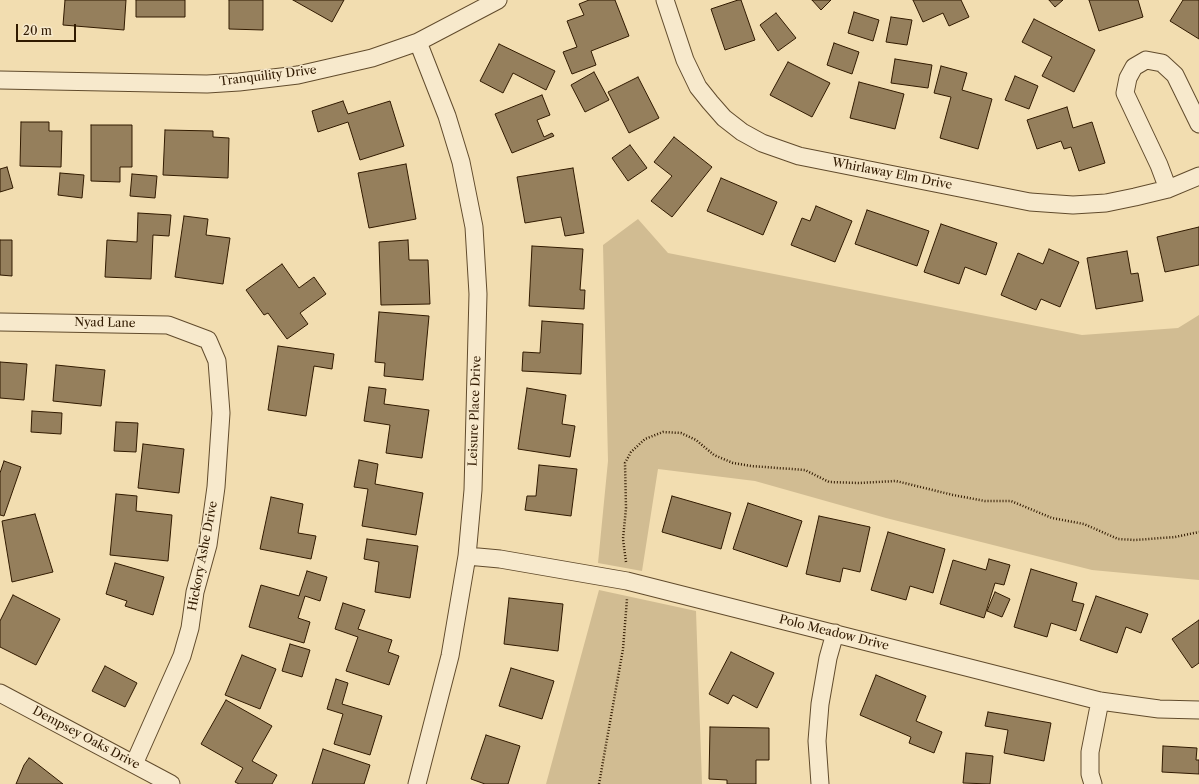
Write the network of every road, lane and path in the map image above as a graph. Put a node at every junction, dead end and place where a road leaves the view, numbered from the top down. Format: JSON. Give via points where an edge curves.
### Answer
{"nodes":[{"id":1,"x":498,"y":0,"type":"edge"},
{"id":2,"x":665,"y":0,"type":"edge"},
{"id":3,"x":418,"y":42,"type":"junction"},
{"id":4,"x":0,"y":80,"type":"edge"},
{"id":5,"x":1199,"y":124,"type":"edge"},
{"id":6,"x":1199,"y":176,"type":"edge"},
{"id":7,"x":1168,"y":189,"type":"junction"},
{"id":8,"x":0,"y":322,"type":"edge"},
{"id":9,"x":208,"y":340,"type":"joint"},
{"id":10,"x":1199,"y":532,"type":"edge"},
{"id":11,"x":467,"y":556,"type":"junction"},
{"id":12,"x":627,"y":581,"type":"junction"},
{"id":13,"x":835,"y":633,"type":"junction"},
{"id":14,"x":0,"y":693,"type":"edge"},
{"id":15,"x":1100,"y":700,"type":"junction"},
{"id":16,"x":1199,"y":710,"type":"edge"},
{"id":17,"x":134,"y":764,"type":"junction"},
{"id":18,"x":171,"y":784,"type":"edge"},
{"id":19,"x":417,"y":784,"type":"edge"},
{"id":20,"x":599,"y":784,"type":"edge"},
{"id":21,"x":820,"y":784,"type":"edge"},
{"id":22,"x":1093,"y":784,"type":"edge"}],
"edges":[{"from":1,"to":3,"type":"street","name":"Tranquility Drive"},
{"from":2,"to":7,"type":"street","name":"Whirlaway Elm Drive","via":[[684,60],[698,87],[724,118],[762,143],[799,156],[1030,202],[1073,205],[1106,203]]},
{"from":3,"to":4,"type":"street","name":"Tranquility Drive","via":[[372,58],[298,75],[239,82],[207,84]]},
{"from":3,"to":11,"type":"street","name":"Leisure Place Drive","via":[[450,124],[461,162],[474,227],[478,294],[476,388],[473,490]]},
{"from":5,"to":7,"type":"street","via":[[1175,76],[1162,63],[1146,60],[1134,67],[1125,92]]},
{"from":6,"to":7,"type":"street","name":"Whirlaway Elm Drive"},
{"from":8,"to":9,"type":"street","name":"Nyad Lane","via":[[168,325]]},
{"from":9,"to":17,"type":"street","name":"Hickory Ashe Drive","via":[[217,361],[221,413],[216,487],[208,545],[182,656]]},
{"from":10,"to":12,"type":"path","via":[[1175,537],[1118,539],[1084,524],[1052,518],[1010,501],[953,496],[896,481],[829,482],[805,470],[733,463],[714,456],[696,440],[681,433],[664,432],[645,439],[631,452],[625,464],[626,508],[623,539]]},
{"from":11,"to":12,"type":"street","name":"Polo Meadow Drive","via":[[500,559]]},
{"from":11,"to":19,"type":"street","name":"Leisure Place Drive","via":[[450,656]]},
{"from":12,"to":13,"type":"street","name":"Polo Meadow Drive"},
{"from":12,"to":20,"type":"path","via":[[623,649]]},
{"from":13,"to":15,"type":"street","name":"Polo Meadow Drive"},
{"from":13,"to":21,"type":"street","via":[[820,704],[817,741]]},
{"from":14,"to":17,"type":"street","name":"Dempsey Oaks Drive"},
{"from":15,"to":16,"type":"street","name":"Polo Meadow Drive","via":[[1159,709]]},
{"from":15,"to":22,"type":"street","via":[[1090,752],[1090,774]]},
{"from":17,"to":18,"type":"street","name":"Dempsey Oaks Drive"}]}
